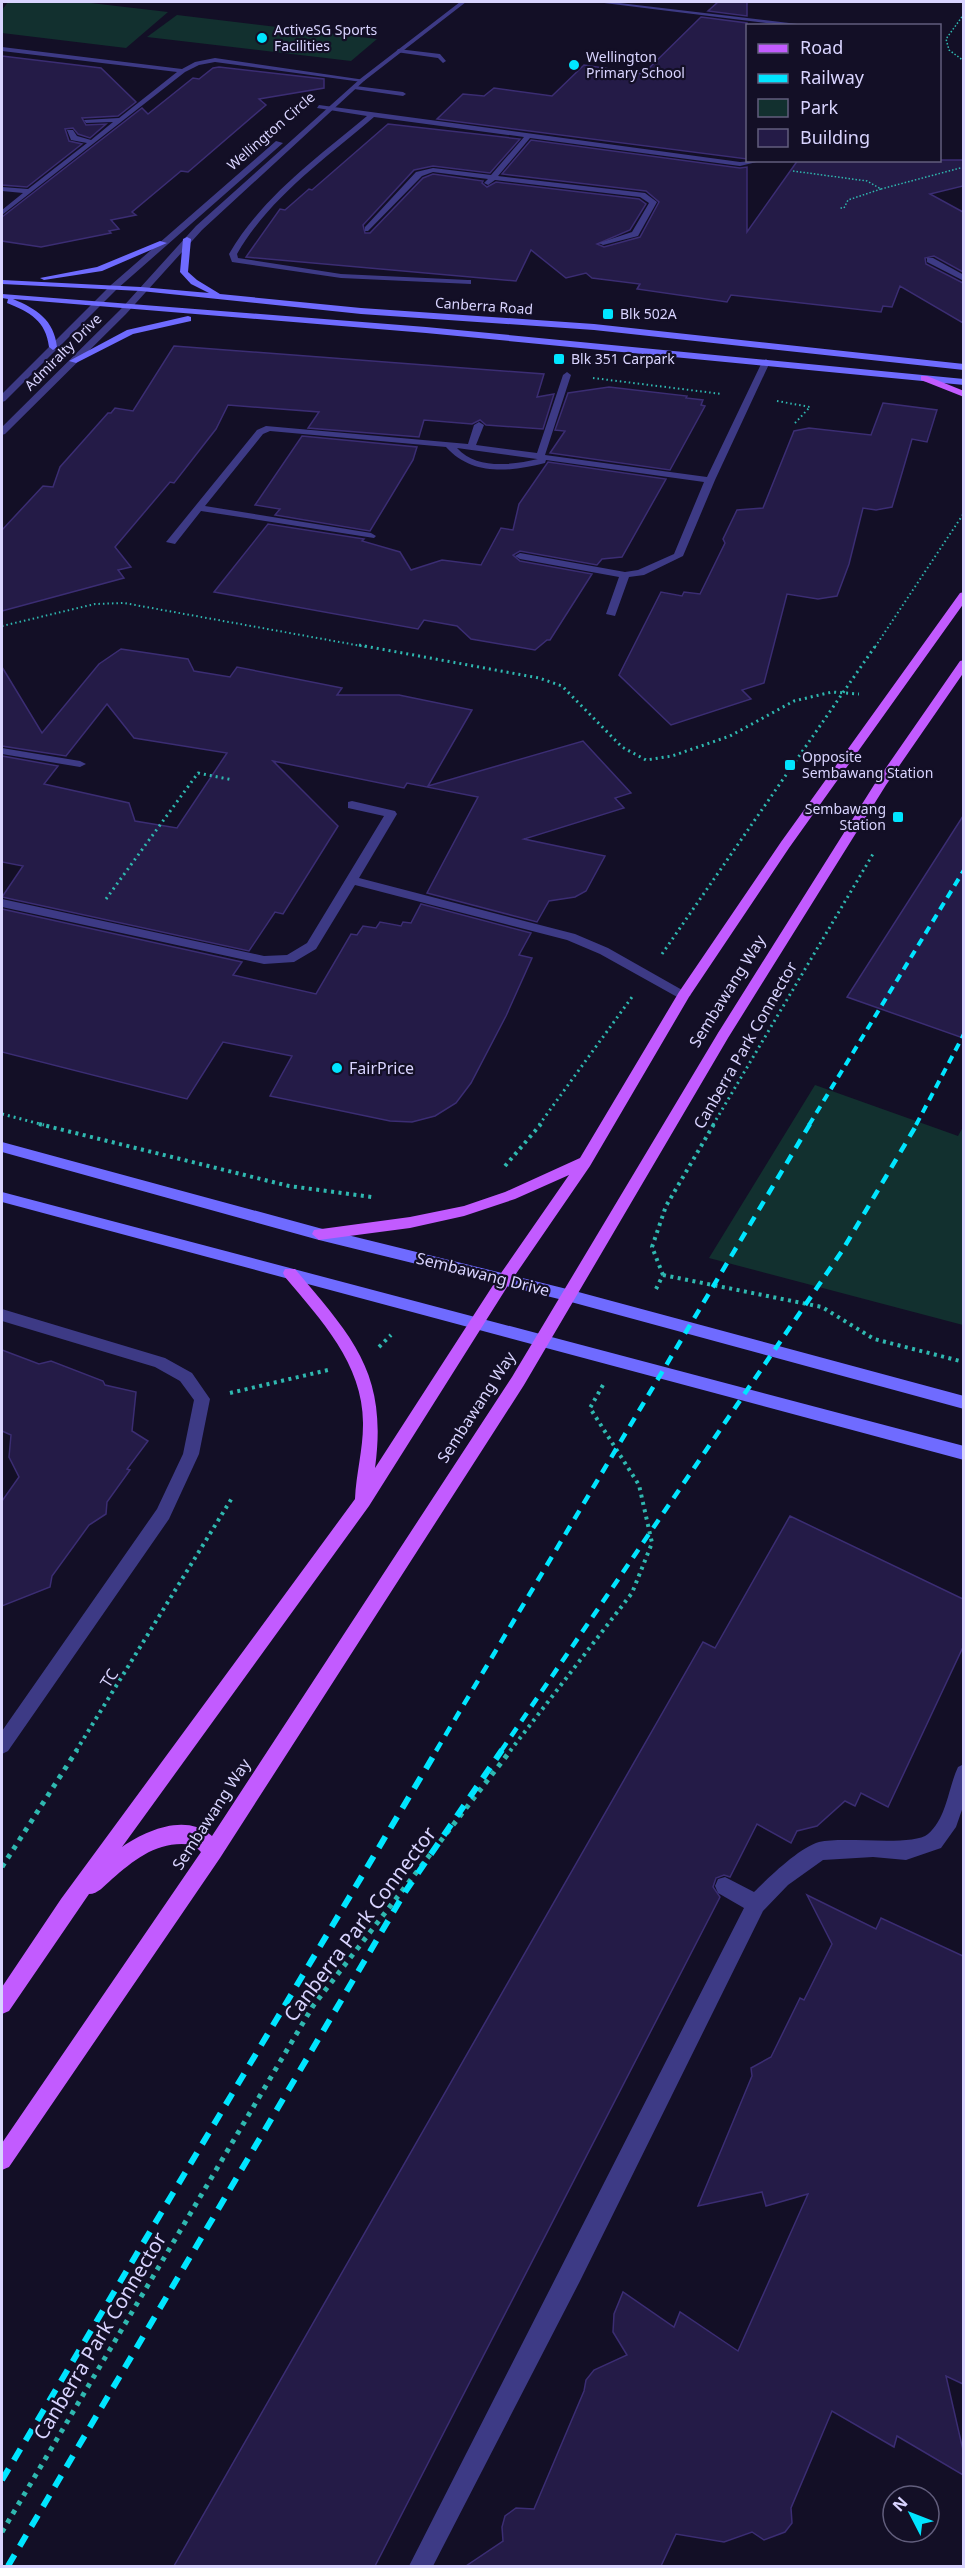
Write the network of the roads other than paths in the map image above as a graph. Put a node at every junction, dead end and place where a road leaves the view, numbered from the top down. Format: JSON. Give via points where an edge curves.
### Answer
{"nodes":[{"id":1,"x":451,"y":2,"type":"edge"},
{"id":2,"x":463,"y":2,"type":"edge"},
{"id":3,"x":599,"y":2,"type":"edge"},
{"id":4,"x":667,"y":2,"type":"edge"},
{"id":5,"x":660,"y":9,"type":"junction"},
{"id":6,"x":793,"y":24,"type":"edge"},
{"id":7,"x":415,"y":28,"type":"dead end"},
{"id":8,"x":407,"y":34,"type":"dead end"},
{"id":9,"x":2,"y":49,"type":"edge"},
{"id":10,"x":399,"y":51,"type":"junction"},
{"id":11,"x":443,"y":61,"type":"dead end"},
{"id":12,"x":183,"y":71,"type":"junction"},
{"id":13,"x":352,"y":79,"type":"junction"},
{"id":14,"x":362,"y":80,"type":"junction"},
{"id":15,"x":356,"y":88,"type":"junction"},
{"id":16,"x":403,"y":94,"type":"dead end"},
{"id":17,"x":319,"y":107,"type":"junction"},
{"id":18,"x":331,"y":109,"type":"junction"},
{"id":19,"x":372,"y":115,"type":"junction"},
{"id":20,"x":120,"y":120,"type":"junction"},
{"id":21,"x":86,"y":121,"type":"dead end"},
{"id":22,"x":70,"y":132,"type":"dead end"},
{"id":23,"x":529,"y":135,"type":"junction"},
{"id":24,"x":91,"y":142,"type":"junction"},
{"id":25,"x":751,"y":162,"type":"edge"},
{"id":26,"x":493,"y":177,"type":"junction"},
{"id":27,"x":485,"y":186,"type":"dead end"},
{"id":28,"x":2,"y":189,"type":"edge"},
{"id":29,"x":29,"y":191,"type":"junction"},
{"id":30,"x":2,"y":213,"type":"edge"},
{"id":31,"x":368,"y":230,"type":"dead end"},
{"id":32,"x":187,"y":239,"type":"junction"},
{"id":33,"x":163,"y":243,"type":"junction"},
{"id":34,"x":603,"y":243,"type":"dead end"},
{"id":35,"x":930,"y":260,"type":"dead end"},
{"id":36,"x":963,"y":279,"type":"edge"},
{"id":37,"x":2,"y":282,"type":"edge"},
{"id":38,"x":468,"y":282,"type":"dead end"},
{"id":39,"x":18,"y":283,"type":"junction"},
{"id":40,"x":114,"y":287,"type":"junction"},
{"id":41,"x":141,"y":289,"type":"junction"},
{"id":42,"x":2,"y":297,"type":"edge"},
{"id":43,"x":225,"y":298,"type":"junction"},
{"id":44,"x":96,"y":305,"type":"junction"},
{"id":45,"x":126,"y":307,"type":"junction"},
{"id":46,"x":221,"y":315,"type":"junction"},
{"id":47,"x":53,"y":347,"type":"junction"},
{"id":48,"x":73,"y":361,"type":"junction"},
{"id":49,"x":766,"y":362,"type":"junction"},
{"id":50,"x":963,"y":367,"type":"edge"},
{"id":51,"x":567,"y":375,"type":"dead end"},
{"id":52,"x":924,"y":378,"type":"junction"},
{"id":53,"x":963,"y":382,"type":"edge"},
{"id":54,"x":963,"y":394,"type":"edge"},
{"id":55,"x":2,"y":399,"type":"edge"},
{"id":56,"x":479,"y":424,"type":"dead end"},
{"id":57,"x":2,"y":432,"type":"edge"},
{"id":58,"x":449,"y":444,"type":"junction"},
{"id":59,"x":471,"y":447,"type":"junction"},
{"id":60,"x":545,"y":458,"type":"junction"},
{"id":61,"x":710,"y":480,"type":"junction"},
{"id":62,"x":199,"y":508,"type":"junction"},
{"id":63,"x":371,"y":536,"type":"dead end"},
{"id":64,"x":171,"y":542,"type":"dead end"},
{"id":65,"x":520,"y":555,"type":"dead end"},
{"id":66,"x":625,"y":574,"type":"junction"},
{"id":67,"x":963,"y":595,"type":"edge"},
{"id":68,"x":611,"y":614,"type":"dead end"},
{"id":69,"x":963,"y":663,"type":"edge"},
{"id":70,"x":2,"y":751,"type":"edge"},
{"id":71,"x":80,"y":764,"type":"dead end"},
{"id":72,"x":352,"y":805,"type":"dead end"},
{"id":73,"x":352,"y":880,"type":"junction"},
{"id":74,"x":2,"y":903,"type":"edge"},
{"id":75,"x":684,"y":995,"type":"junction"},
{"id":76,"x":2,"y":1147,"type":"edge"},
{"id":77,"x":585,"y":1162,"type":"junction"},
{"id":78,"x":2,"y":1197,"type":"edge"},
{"id":79,"x":319,"y":1234,"type":"junction"},
{"id":80,"x":290,"y":1273,"type":"junction"},
{"id":81,"x":504,"y":1280,"type":"junction"},
{"id":82,"x":571,"y":1296,"type":"junction"},
{"id":83,"x":2,"y":1315,"type":"edge"},
{"id":84,"x":477,"y":1324,"type":"junction"},
{"id":85,"x":543,"y":1341,"type":"junction"},
{"id":86,"x":963,"y":1403,"type":"edge"},
{"id":87,"x":963,"y":1453,"type":"edge"},
{"id":88,"x":363,"y":1501,"type":"junction"},
{"id":89,"x":2,"y":1745,"type":"edge"},
{"id":90,"x":963,"y":1773,"type":"edge"},
{"id":91,"x":213,"y":1851,"type":"junction"},
{"id":92,"x":725,"y":1886,"type":"dead end"},
{"id":93,"x":756,"y":1904,"type":"junction"},
{"id":94,"x":68,"y":1906,"type":"junction"},
{"id":95,"x":2,"y":2004,"type":"edge"},
{"id":96,"x":2,"y":2160,"type":"edge"},
{"id":97,"x":421,"y":2566,"type":"edge"}],
"edges":[{"from":1,"to":7,"type":"street"},
{"from":2,"to":10,"type":"street","name":"Wellington Circle"},
{"from":3,"to":5,"type":"street"},
{"from":4,"to":5,"type":"street"},
{"from":5,"to":6,"type":"street"},
{"from":8,"to":13,"type":"street","name":"Wellington Circle"},
{"from":9,"to":12,"type":"street"},
{"from":10,"to":11,"type":"street","via":[[440,56]]},
{"from":10,"to":14,"type":"street","name":"Wellington Circle"},
{"from":12,"to":13,"type":"street","via":[[197,63],[215,60]]},
{"from":12,"to":20,"type":"street"},
{"from":13,"to":14,"type":"street"},
{"from":13,"to":17,"type":"street","name":"Wellington Circle"},
{"from":14,"to":15,"type":"street","name":"Wellington Circle"},
{"from":15,"to":16,"type":"street"},
{"from":15,"to":18,"type":"street","name":"Wellington Circle"},
{"from":17,"to":18,"type":"street"},
{"from":17,"to":33,"type":"street","name":"Wellington Circle"},
{"from":18,"to":19,"type":"street"},
{"from":18,"to":32,"type":"street","name":"Wellington Circle"},
{"from":19,"to":23,"type":"street"},
{"from":19,"to":38,"type":"street","via":[[251,226],[236,246],[235,260],[341,276]]},
{"from":20,"to":21,"type":"street"},
{"from":20,"to":24,"type":"street"},
{"from":22,"to":24,"type":"street","via":[[74,138]]},
{"from":23,"to":25,"type":"street","via":[[740,164]]},
{"from":23,"to":26,"type":"street"},
{"from":24,"to":29,"type":"street"},
{"from":26,"to":27,"type":"street"},
{"from":26,"to":31,"type":"street","via":[[423,171]]},
{"from":26,"to":34,"type":"street","via":[[650,198],[653,202],[635,234]]},
{"from":28,"to":29,"type":"street"},
{"from":29,"to":30,"type":"street"},
{"from":32,"to":41,"type":"street","name":"Wellington Circle"},
{"from":32,"to":43,"type":"main road","via":[[184,272],[194,282]]},
{"from":33,"to":39,"type":"main road","via":[[99,268]]},
{"from":33,"to":40,"type":"street","name":"Wellington Circle"},
{"from":35,"to":36,"type":"street"},
{"from":37,"to":39,"type":"main road","name":"Canberra Road"},
{"from":39,"to":40,"type":"main road","name":"Canberra Road"},
{"from":40,"to":41,"type":"main road","name":"Canberra Road"},
{"from":40,"to":44,"type":"street","name":"Admiralty Drive"},
{"from":41,"to":43,"type":"main road","name":"Canberra Road"},
{"from":41,"to":45,"type":"street","name":"Admiralty Drive"},
{"from":42,"to":44,"type":"main road","name":"Canberra Road"},
{"from":42,"to":47,"type":"main road","via":[[44,319],[53,334]]},
{"from":43,"to":50,"type":"main road","name":"Canberra Road","via":[[594,327]]},
{"from":44,"to":45,"type":"main road","name":"Canberra Road"},
{"from":44,"to":47,"type":"street","name":"Admiralty Drive"},
{"from":45,"to":46,"type":"main road","name":"Canberra Road"},
{"from":45,"to":48,"type":"street","name":"Admiralty Drive"},
{"from":46,"to":48,"type":"main road","via":[[169,321],[130,332]]},
{"from":46,"to":49,"type":"main road","name":"Canberra Road"},
{"from":47,"to":55,"type":"street","name":"Admiralty Drive"},
{"from":48,"to":57,"type":"street","name":"Admiralty Drive"},
{"from":49,"to":52,"type":"main road","name":"Canberra Road"},
{"from":49,"to":61,"type":"street"},
{"from":51,"to":60,"type":"street"},
{"from":52,"to":53,"type":"main road","name":"Canberra Road"},
{"from":52,"to":54,"type":"main road"},
{"from":56,"to":59,"type":"street"},
{"from":58,"to":59,"type":"street"},
{"from":58,"to":60,"type":"street","via":[[462,458],[497,468]]},
{"from":58,"to":62,"type":"street","via":[[269,428],[260,432]]},
{"from":59,"to":60,"type":"street"},
{"from":60,"to":61,"type":"street"},
{"from":61,"to":66,"type":"street","via":[[678,556],[640,573]]},
{"from":62,"to":63,"type":"street"},
{"from":62,"to":64,"type":"street"},
{"from":65,"to":66,"type":"street"},
{"from":66,"to":68,"type":"street"},
{"from":67,"to":75,"type":"main road","name":"Sembawang Way"},
{"from":69,"to":82,"type":"main road","name":"Sembawang Way","via":[[880,785],[723,1036]]},
{"from":70,"to":71,"type":"street"},
{"from":72,"to":73,"type":"street","via":[[391,814]]},
{"from":73,"to":74,"type":"street","via":[[312,946],[289,959],[264,960]]},
{"from":73,"to":75,"type":"street","via":[[571,937]]},
{"from":75,"to":77,"type":"main road","name":"Sembawang Way"},
{"from":76,"to":79,"type":"main road","name":"Sembawang Drive"},
{"from":77,"to":79,"type":"main road","via":[[505,1198],[465,1211],[415,1223]]},
{"from":77,"to":81,"type":"main road","name":"Sembawang Way"},
{"from":78,"to":80,"type":"main road"},
{"from":79,"to":81,"type":"main road","name":"Sembawang Drive"},
{"from":80,"to":84,"type":"main road"},
{"from":80,"to":88,"type":"main road","via":[[359,1364],[370,1402]]},
{"from":81,"to":82,"type":"main road","name":"Sembawang Drive"},
{"from":81,"to":84,"type":"main road","name":"Sembawang Way"},
{"from":82,"to":85,"type":"main road","name":"Sembawang Way"},
{"from":82,"to":86,"type":"main road","name":"Sembawang Drive"},
{"from":83,"to":89,"type":"street","via":[[160,1362],[186,1377],[202,1399],[191,1454],[163,1514]]},
{"from":84,"to":85,"type":"main road"},
{"from":84,"to":88,"type":"main road","name":"Sembawang Way"},
{"from":85,"to":87,"type":"main road"},
{"from":85,"to":91,"type":"main road","name":"Sembawang Way"},
{"from":88,"to":94,"type":"main road","name":"Sembawang Way"},
{"from":90,"to":93,"type":"street","via":[[949,1821],[934,1842],[906,1851],[820,1851],[781,1878]]},
{"from":91,"to":94,"type":"main road","via":[[198,1836],[175,1834],[150,1841],[124,1856]]},
{"from":91,"to":96,"type":"main road","name":"Sembawang Way"},
{"from":92,"to":93,"type":"street"},
{"from":93,"to":97,"type":"street"},
{"from":94,"to":95,"type":"main road","name":"Sembawang Way"}]}
